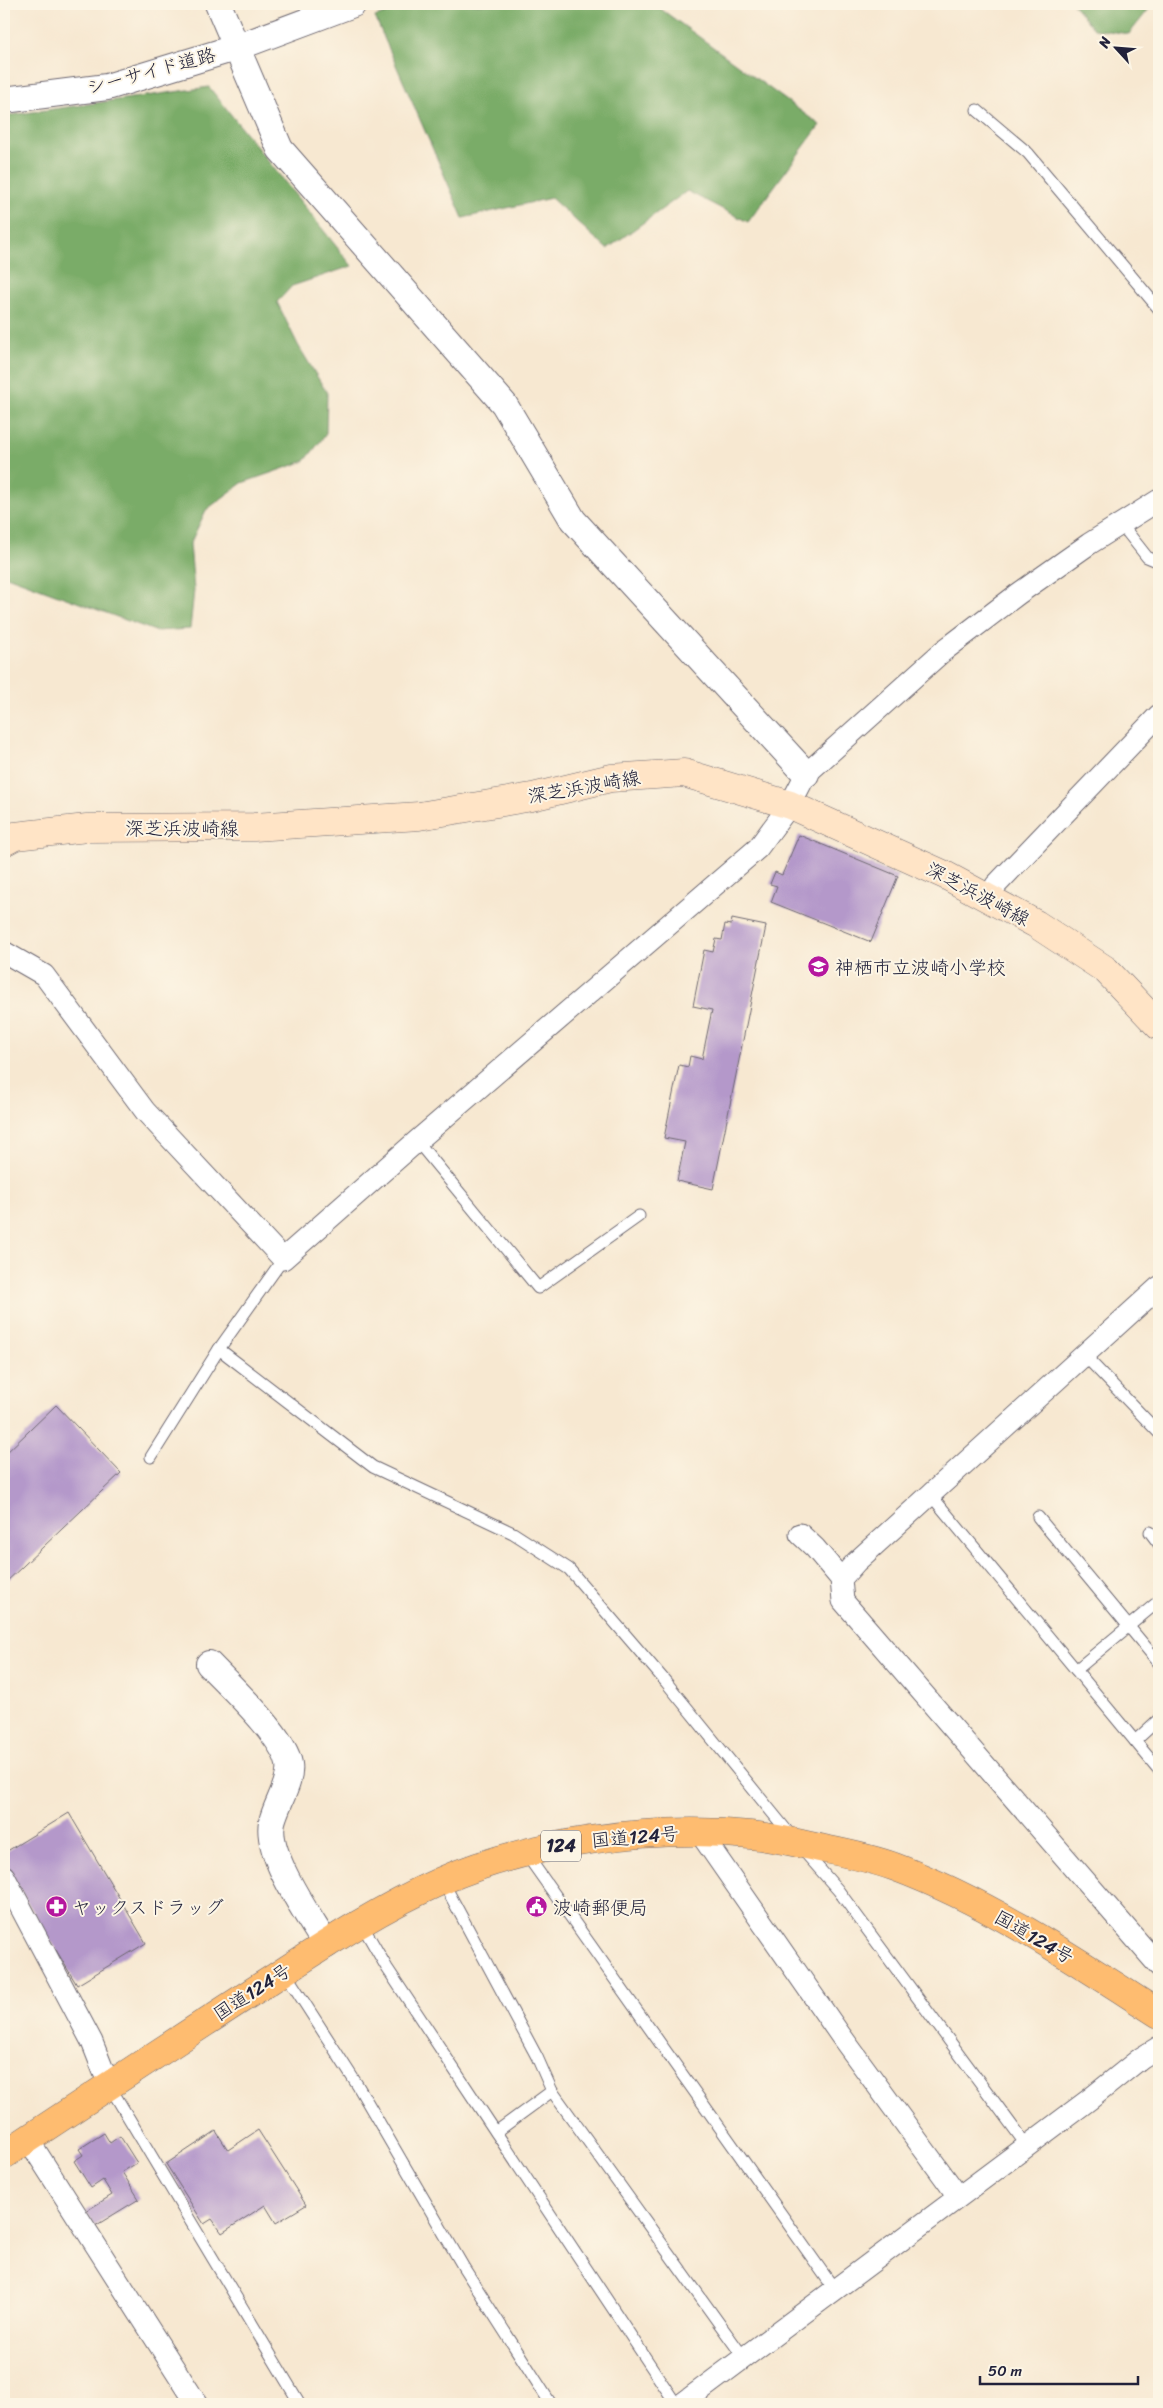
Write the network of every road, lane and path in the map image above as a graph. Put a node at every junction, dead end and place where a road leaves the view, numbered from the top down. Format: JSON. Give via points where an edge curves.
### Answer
{"nodes":[{"id":1,"x":218,"y":4,"type":"edge"},
{"id":2,"x":353,"y":4,"type":"edge"},
{"id":3,"x":238,"y":47,"type":"junction"},
{"id":4,"x":4,"y":100,"type":"edge"},
{"id":5,"x":977,"y":110,"type":"dead end"},
{"id":6,"x":1159,"y":309,"type":"edge"},
{"id":7,"x":1159,"y":500,"type":"edge"},
{"id":8,"x":1120,"y":524,"type":"junction"},
{"id":9,"x":1159,"y":562,"type":"edge"},
{"id":10,"x":1159,"y":715,"type":"edge"},
{"id":11,"x":806,"y":774,"type":"junction"},
{"id":12,"x":790,"y":806,"type":"junction"},
{"id":13,"x":4,"y":842,"type":"edge"},
{"id":14,"x":988,"y":898,"type":"junction"},
{"id":15,"x":4,"y":952,"type":"edge"},
{"id":16,"x":1159,"y":1026,"type":"edge"},
{"id":17,"x":417,"y":1141,"type":"junction"},
{"id":18,"x":639,"y":1216,"type":"dead end"},
{"id":19,"x":283,"y":1259,"type":"junction"},
{"id":20,"x":1159,"y":1287,"type":"edge"},
{"id":21,"x":219,"y":1349,"type":"junction"},
{"id":22,"x":1085,"y":1356,"type":"junction"},
{"id":23,"x":1159,"y":1433,"type":"edge"},
{"id":24,"x":151,"y":1457,"type":"dead end"},
{"id":25,"x":930,"y":1494,"type":"junction"},
{"id":26,"x":1038,"y":1517,"type":"dead end"},
{"id":27,"x":1150,"y":1532,"type":"dead end"},
{"id":28,"x":800,"y":1534,"type":"dead end"},
{"id":29,"x":1159,"y":1544,"type":"edge"},
{"id":30,"x":841,"y":1579,"type":"junction"},
{"id":31,"x":1159,"y":1601,"type":"edge"},
{"id":32,"x":1129,"y":1626,"type":"junction"},
{"id":33,"x":1159,"y":1663,"type":"edge"},
{"id":34,"x":210,"y":1664,"type":"dead end"},
{"id":35,"x":1076,"y":1670,"type":"junction"},
{"id":36,"x":1159,"y":1719,"type":"edge"},
{"id":37,"x":1135,"y":1741,"type":"junction"},
{"id":38,"x":1159,"y":1770,"type":"edge"},
{"id":39,"x":700,"y":1833,"type":"junction"},
{"id":40,"x":797,"y":1843,"type":"junction"},
{"id":41,"x":526,"y":1854,"type":"junction"},
{"id":42,"x":4,"y":1876,"type":"edge"},
{"id":43,"x":442,"y":1880,"type":"junction"},
{"id":44,"x":361,"y":1923,"type":"junction"},
{"id":45,"x":326,"y":1945,"type":"junction"},
{"id":46,"x":1159,"y":1966,"type":"edge"},
{"id":47,"x":284,"y":1971,"type":"junction"},
{"id":48,"x":1159,"y":2014,"type":"edge"},
{"id":49,"x":1159,"y":2047,"type":"edge"},
{"id":50,"x":109,"y":2085,"type":"junction"},
{"id":51,"x":552,"y":2091,"type":"junction"},
{"id":52,"x":496,"y":2132,"type":"junction"},
{"id":53,"x":28,"y":2138,"type":"junction"},
{"id":54,"x":1027,"y":2146,"type":"junction"},
{"id":55,"x":4,"y":2155,"type":"edge"},
{"id":56,"x":958,"y":2196,"type":"junction"},
{"id":57,"x":836,"y":2290,"type":"junction"},
{"id":58,"x":744,"y":2358,"type":"junction"},
{"id":59,"x":197,"y":2404,"type":"edge"},
{"id":60,"x":300,"y":2404,"type":"edge"},
{"id":61,"x":551,"y":2404,"type":"edge"},
{"id":62,"x":676,"y":2404,"type":"edge"},
{"id":63,"x":682,"y":2404,"type":"edge"}],
"edges":[{"from":1,"to":3,"type":"street"},
{"from":2,"to":3,"type":"street","name":"シーサイド道路"},
{"from":3,"to":4,"type":"street","name":"シーサイド道路","via":[[107,87]]},
{"from":3,"to":11,"type":"street","via":[[280,149],[504,404],[573,520]]},
{"from":5,"to":6,"type":"lane","via":[[1028,153]]},
{"from":7,"to":8,"type":"street"},
{"from":8,"to":9,"type":"lane","via":[[1146,557]]},
{"from":8,"to":11,"type":"street","via":[[1018,594],[942,652]]},
{"from":10,"to":14,"type":"street","via":[[996,884]]},
{"from":11,"to":12,"type":"street"},
{"from":12,"to":13,"type":"main road","name":"深芝浜波崎線","via":[[684,773],[611,778],[532,797],[419,816],[254,827],[88,828],[15,836]]},
{"from":12,"to":14,"type":"main road","name":"深芝浜波崎線"},
{"from":12,"to":17,"type":"street","via":[[758,848]]},
{"from":14,"to":16,"type":"main road","name":"深芝浜波崎線","via":[[1036,924],[1106,970]]},
{"from":15,"to":19,"type":"street","via":[[44,974],[145,1111]]},
{"from":17,"to":18,"type":"lane","via":[[538,1288]]},
{"from":17,"to":19,"type":"street"},
{"from":19,"to":21,"type":"lane"},
{"from":20,"to":22,"type":"street"},
{"from":21,"to":24,"type":"lane"},
{"from":21,"to":40,"type":"lane","via":[[373,1467],[513,1533],[569,1569]]},
{"from":22,"to":23,"type":"lane"},
{"from":22,"to":25,"type":"street"},
{"from":25,"to":30,"type":"street"},
{"from":25,"to":35,"type":"lane"},
{"from":26,"to":32,"type":"lane"},
{"from":27,"to":29,"type":"lane"},
{"from":28,"to":30,"type":"street"},
{"from":30,"to":46,"type":"street","via":[[843,1601]]},
{"from":31,"to":32,"type":"lane"},
{"from":32,"to":33,"type":"lane"},
{"from":32,"to":35,"type":"lane"},
{"from":34,"to":45,"type":"street","via":[[283,1748],[290,1775],[277,1804],[272,1844],[278,1862]]},
{"from":35,"to":37,"type":"lane"},
{"from":36,"to":37,"type":"lane"},
{"from":37,"to":38,"type":"lane"},
{"from":39,"to":40,"type":"highway","name":"国道124号","number":"124","via":[[751,1835]]},
{"from":39,"to":41,"type":"highway","name":"国道124号","number":"124","via":[[644,1833],[582,1841]]},
{"from":39,"to":56,"type":"street"},
{"from":40,"to":48,"type":"highway","name":"国道124号","number":"124","via":[[892,1866],[935,1883],[1036,1937]]},
{"from":40,"to":54,"type":"lane","via":[[838,1890]]},
{"from":41,"to":43,"type":"highway","name":"国道124号","number":"124"},
{"from":41,"to":57,"type":"lane"},
{"from":42,"to":50,"type":"street","via":[[92,2042]]},
{"from":43,"to":44,"type":"highway","name":"国道124号","number":"124"},
{"from":43,"to":51,"type":"lane"},
{"from":44,"to":45,"type":"highway","name":"国道124号","number":"124"},
{"from":44,"to":52,"type":"lane","via":[[387,1968]]},
{"from":45,"to":47,"type":"highway","name":"国道124号","number":"124"},
{"from":47,"to":50,"type":"highway","name":"国道124号","number":"124"},
{"from":47,"to":61,"type":"lane","via":[[358,2086],[464,2268]]},
{"from":49,"to":54,"type":"street"},
{"from":50,"to":53,"type":"highway","name":"国道124号","number":"124"},
{"from":50,"to":60,"type":"lane"},
{"from":51,"to":52,"type":"lane"},
{"from":51,"to":58,"type":"lane"},
{"from":52,"to":62,"type":"lane"},
{"from":53,"to":55,"type":"highway","name":"国道124号","number":"124"},
{"from":53,"to":59,"type":"street"},
{"from":54,"to":56,"type":"street"},
{"from":56,"to":57,"type":"street"},
{"from":57,"to":58,"type":"street"},
{"from":58,"to":63,"type":"street"}]}
